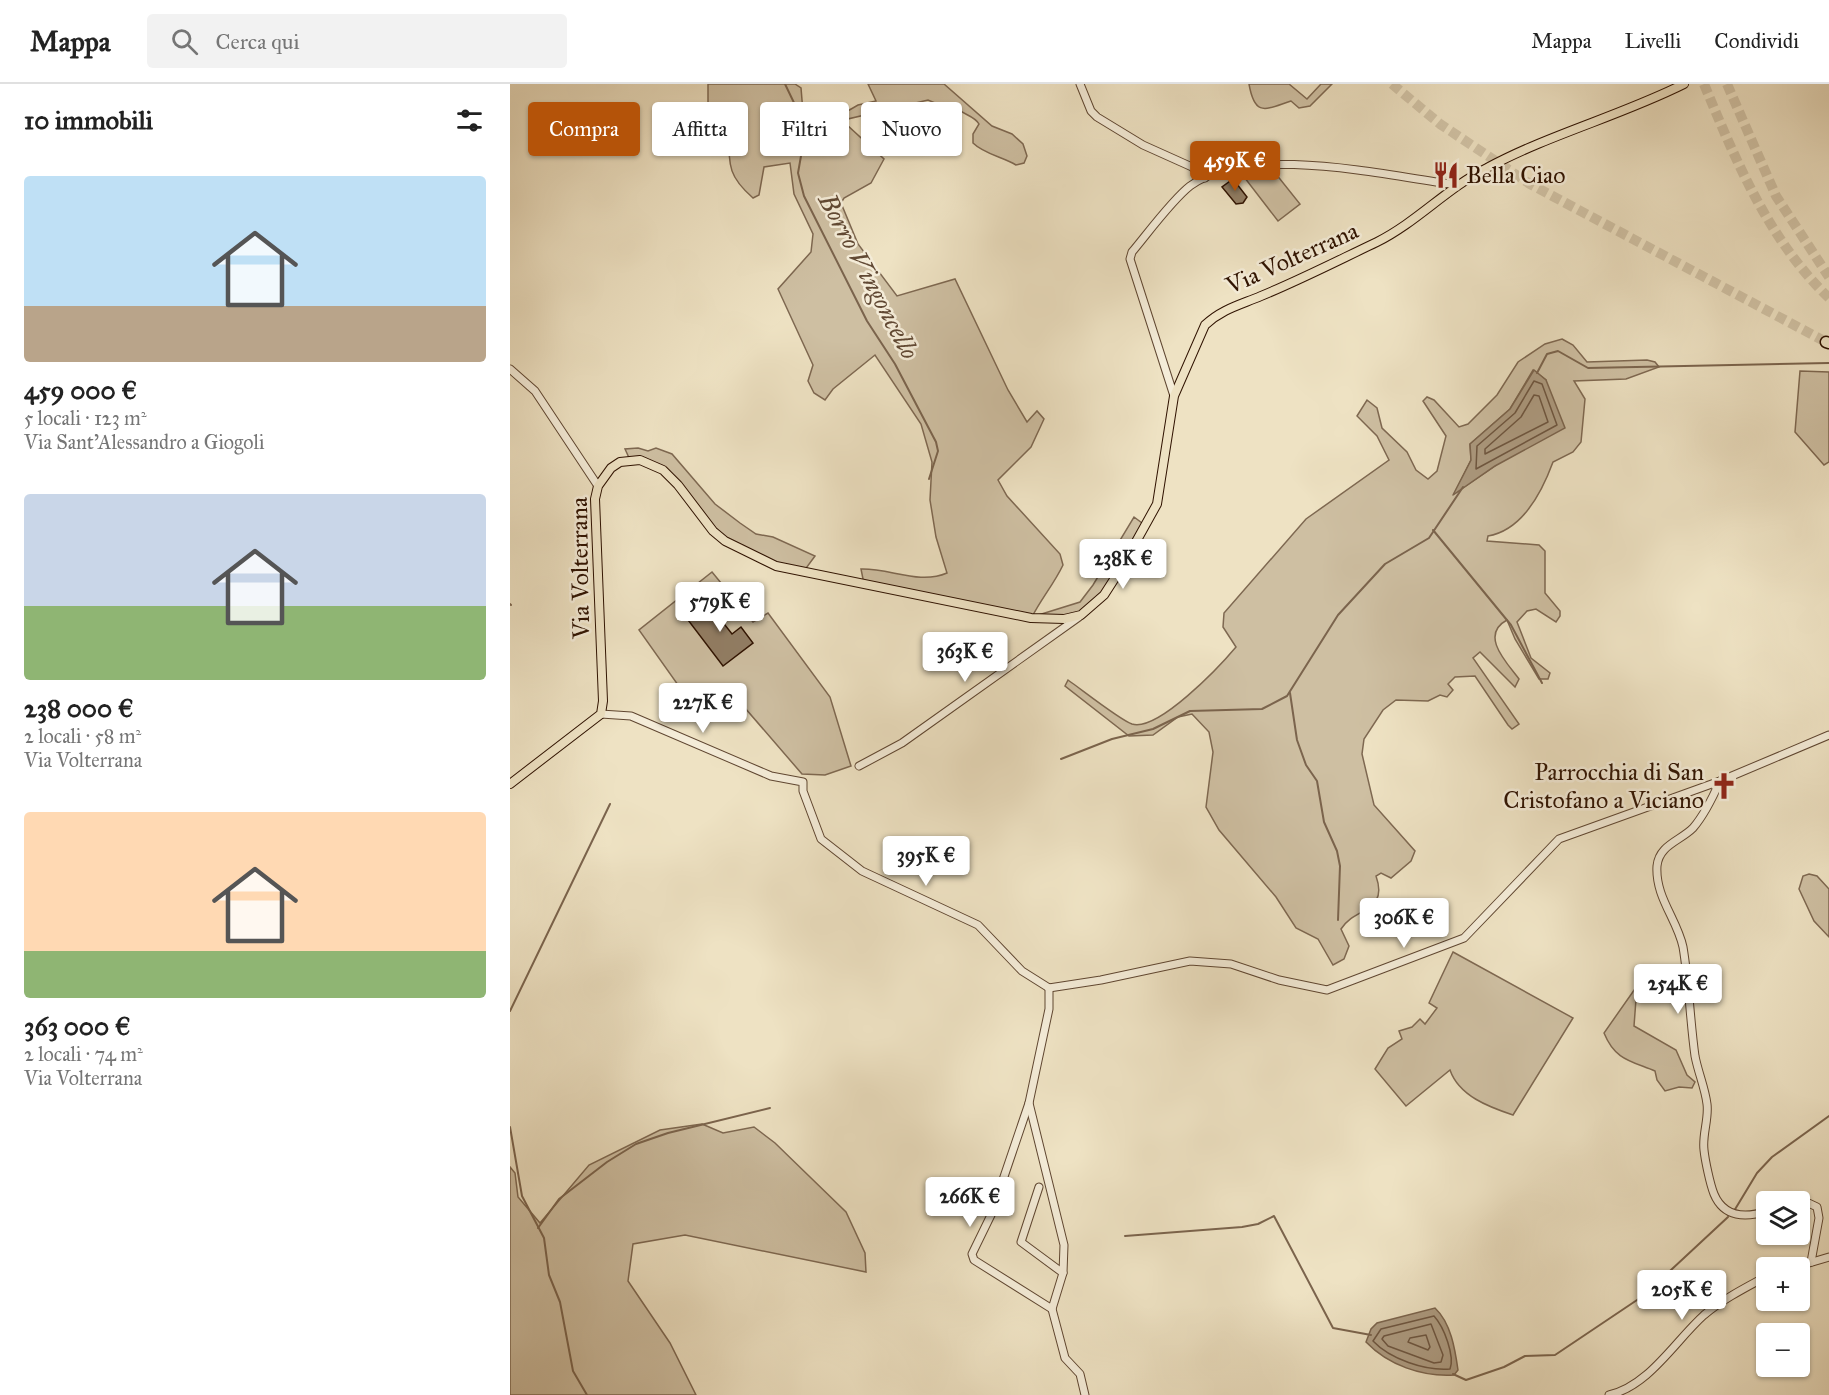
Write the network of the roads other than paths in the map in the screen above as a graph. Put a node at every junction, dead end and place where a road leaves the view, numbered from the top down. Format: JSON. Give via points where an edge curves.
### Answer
{"nodes":[{"id":1,"x":1080,"y":84,"type":"edge"},
{"id":2,"x":1684,"y":84,"type":"edge"},
{"id":3,"x":1205,"y":178,"type":"junction"},
{"id":4,"x":1457,"y":185,"type":"junction"},
{"id":5,"x":510,"y":369,"type":"edge"},
{"id":6,"x":1174,"y":396,"type":"junction"},
{"id":7,"x":598,"y":486,"type":"junction"},
{"id":8,"x":1081,"y":615,"type":"junction"},
{"id":9,"x":601,"y":714,"type":"junction"},
{"id":10,"x":1829,"y":735,"type":"edge"},
{"id":11,"x":859,"y":766,"type":"dead end"},
{"id":12,"x":1720,"y":781,"type":"junction"},
{"id":13,"x":510,"y":784,"type":"edge"},
{"id":14,"x":1049,"y":988,"type":"junction"},
{"id":15,"x":1029,"y":1103,"type":"junction"},
{"id":16,"x":1040,"y":1187,"type":"dead end"},
{"id":17,"x":1810,"y":1204,"type":"edge"},
{"id":18,"x":1756,"y":1215,"type":"edge"},
{"id":19,"x":1829,"y":1257,"type":"edge"},
{"id":20,"x":1811,"y":1262,"type":"joint"},
{"id":21,"x":1063,"y":1273,"type":"junction"},
{"id":22,"x":1756,"y":1282,"type":"edge"},
{"id":23,"x":1052,"y":1309,"type":"junction"},
{"id":24,"x":1085,"y":1395,"type":"edge"},
{"id":25,"x":1609,"y":1395,"type":"edge"}],
"edges":[{"from":1,"to":3,"type":"street","via":[[1090,111],[1097,117],[1143,145],[1184,162]]},
{"from":2,"to":4,"type":"main road","name":"Via Volterrana","via":[[1618,115],[1516,153]]},
{"from":3,"to":4,"type":"street","via":[[1266,164],[1332,168]]},
{"from":3,"to":6,"type":"street","via":[[1189,187],[1130,259]]},
{"from":4,"to":6,"type":"main road","name":"Via Volterrana","via":[[1407,225],[1380,240],[1214,317],[1205,325]]},
{"from":5,"to":7,"type":"street","via":[[536,391]]},
{"from":6,"to":8,"type":"main road","name":"Via Volterrana","via":[[1157,504],[1104,595]]},
{"from":7,"to":8,"type":"main road","name":"Via Volterrana","via":[[620,462],[640,460],[663,470],[725,542],[776,566],[1031,618]]},
{"from":7,"to":9,"type":"main road","name":"Via Volterrana","via":[[595,521]]},
{"from":8,"to":11,"type":"street","name":"Via Volterrana","via":[[902,743]]},
{"from":9,"to":13,"type":"main road"},
{"from":9,"to":14,"type":"street","via":[[631,716],[771,776],[803,782],[821,839],[862,871],[978,925],[1022,971]]},
{"from":10,"to":12,"type":"street"},
{"from":12,"to":14,"type":"street","via":[[1559,838],[1464,938],[1328,990],[1279,980],[1231,964],[1190,961]]},
{"from":12,"to":18,"type":"street","via":[[1694,827],[1663,851],[1657,866],[1658,882],[1683,948],[1696,1057],[1707,1106],[1704,1149],[1714,1194],[1739,1217]]},
{"from":14,"to":15,"type":"street","via":[[1049,1009]]},
{"from":15,"to":21,"type":"street","via":[[1064,1245]]},
{"from":15,"to":23,"type":"street","via":[[991,1215],[972,1254],[974,1260]]},
{"from":16,"to":21,"type":"street","via":[[1021,1242]]},
{"from":17,"to":20,"type":"street","via":[[1817,1207],[1819,1218]]},
{"from":19,"to":20,"type":"street"},
{"from":21,"to":23,"type":"street"},
{"from":22,"to":25,"type":"street","via":[[1704,1316],[1648,1373]]},
{"from":23,"to":24,"type":"street","via":[[1065,1358],[1080,1374]]}]}
